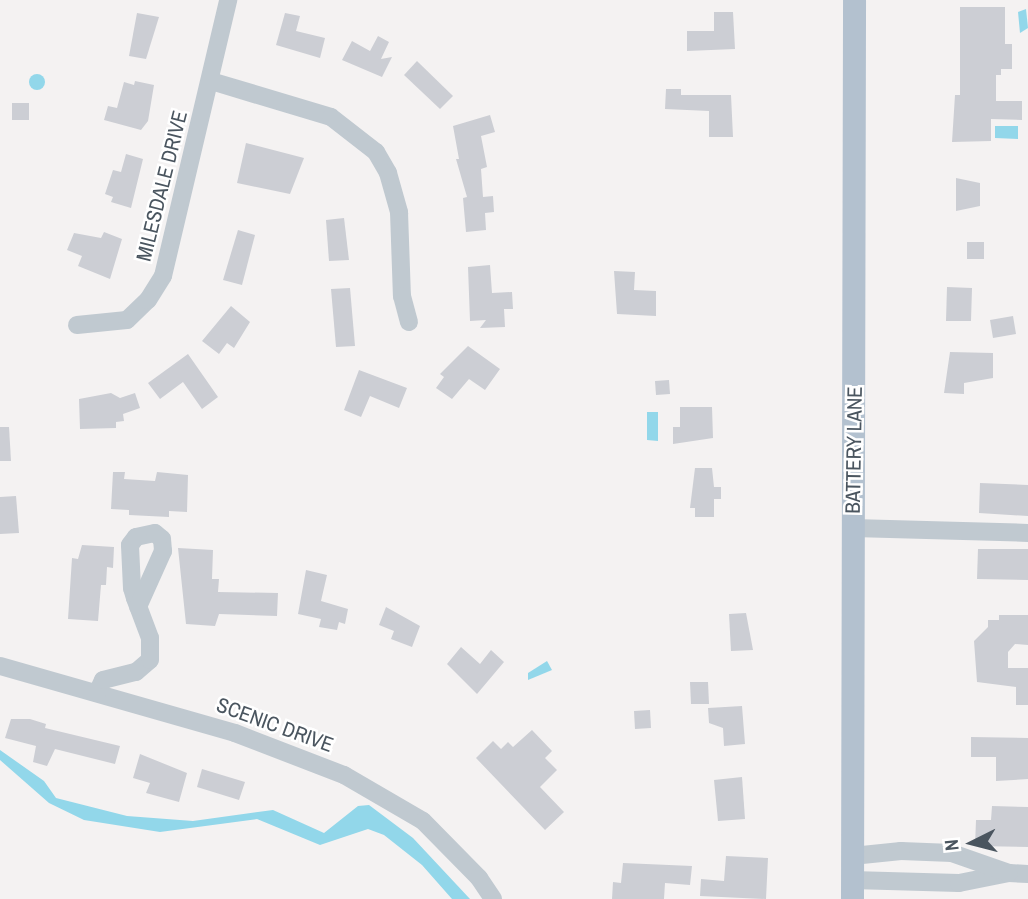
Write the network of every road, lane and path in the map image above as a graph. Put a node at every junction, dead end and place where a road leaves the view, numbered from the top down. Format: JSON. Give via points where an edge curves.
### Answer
{"nodes":[{"id":1,"x":228,"y":0,"type":"edge"},
{"id":2,"x":854,"y":0,"type":"edge"},
{"id":3,"x":211,"y":81,"type":"junction"},
{"id":4,"x":409,"y":322,"type":"dead end"},
{"id":5,"x":77,"y":325,"type":"dead end"},
{"id":6,"x":853,"y":528,"type":"junction"},
{"id":7,"x":1028,"y":533,"type":"edge"},
{"id":8,"x":138,"y":607,"type":"dead end"},
{"id":9,"x":0,"y":667,"type":"edge"},
{"id":10,"x":97,"y":693,"type":"junction"},
{"id":11,"x":852,"y":856,"type":"junction"},
{"id":12,"x":1009,"y":873,"type":"junction"},
{"id":13,"x":1028,"y":874,"type":"edge"},
{"id":14,"x":852,"y":889,"type":"edge"},
{"id":15,"x":493,"y":899,"type":"edge"}],
"edges":[{"from":1,"to":3,"type":"street","name":"MILESDALE DRIVE"},
{"from":2,"to":6,"type":"main road","name":"BATTERY LANE"},
{"from":3,"to":4,"type":"street","via":[[325,115],[376,152],[388,173],[398,212],[402,296]]},
{"from":3,"to":5,"type":"street","name":"MILESDALE DRIVE","via":[[172,247],[157,288],[127,320]]},
{"from":6,"to":7,"type":"street"},
{"from":6,"to":11,"type":"main road","name":"BATTERY LANE"},
{"from":8,"to":10,"type":"street","via":[[150,638],[150,660],[136,672],[103,680]]},
{"from":9,"to":10,"type":"street","name":"SCENIC DRIVE"},
{"from":10,"to":15,"type":"street","name":"SCENIC DRIVE","via":[[235,733],[364,784],[422,821],[479,878]]},
{"from":11,"to":12,"type":"street","via":[[901,851],[952,853]]},
{"from":11,"to":14,"type":"main road","name":"BATTERY LANE"},
{"from":12,"to":13,"type":"street"},
{"from":12,"to":14,"type":"street","via":[[959,883]]}]}
